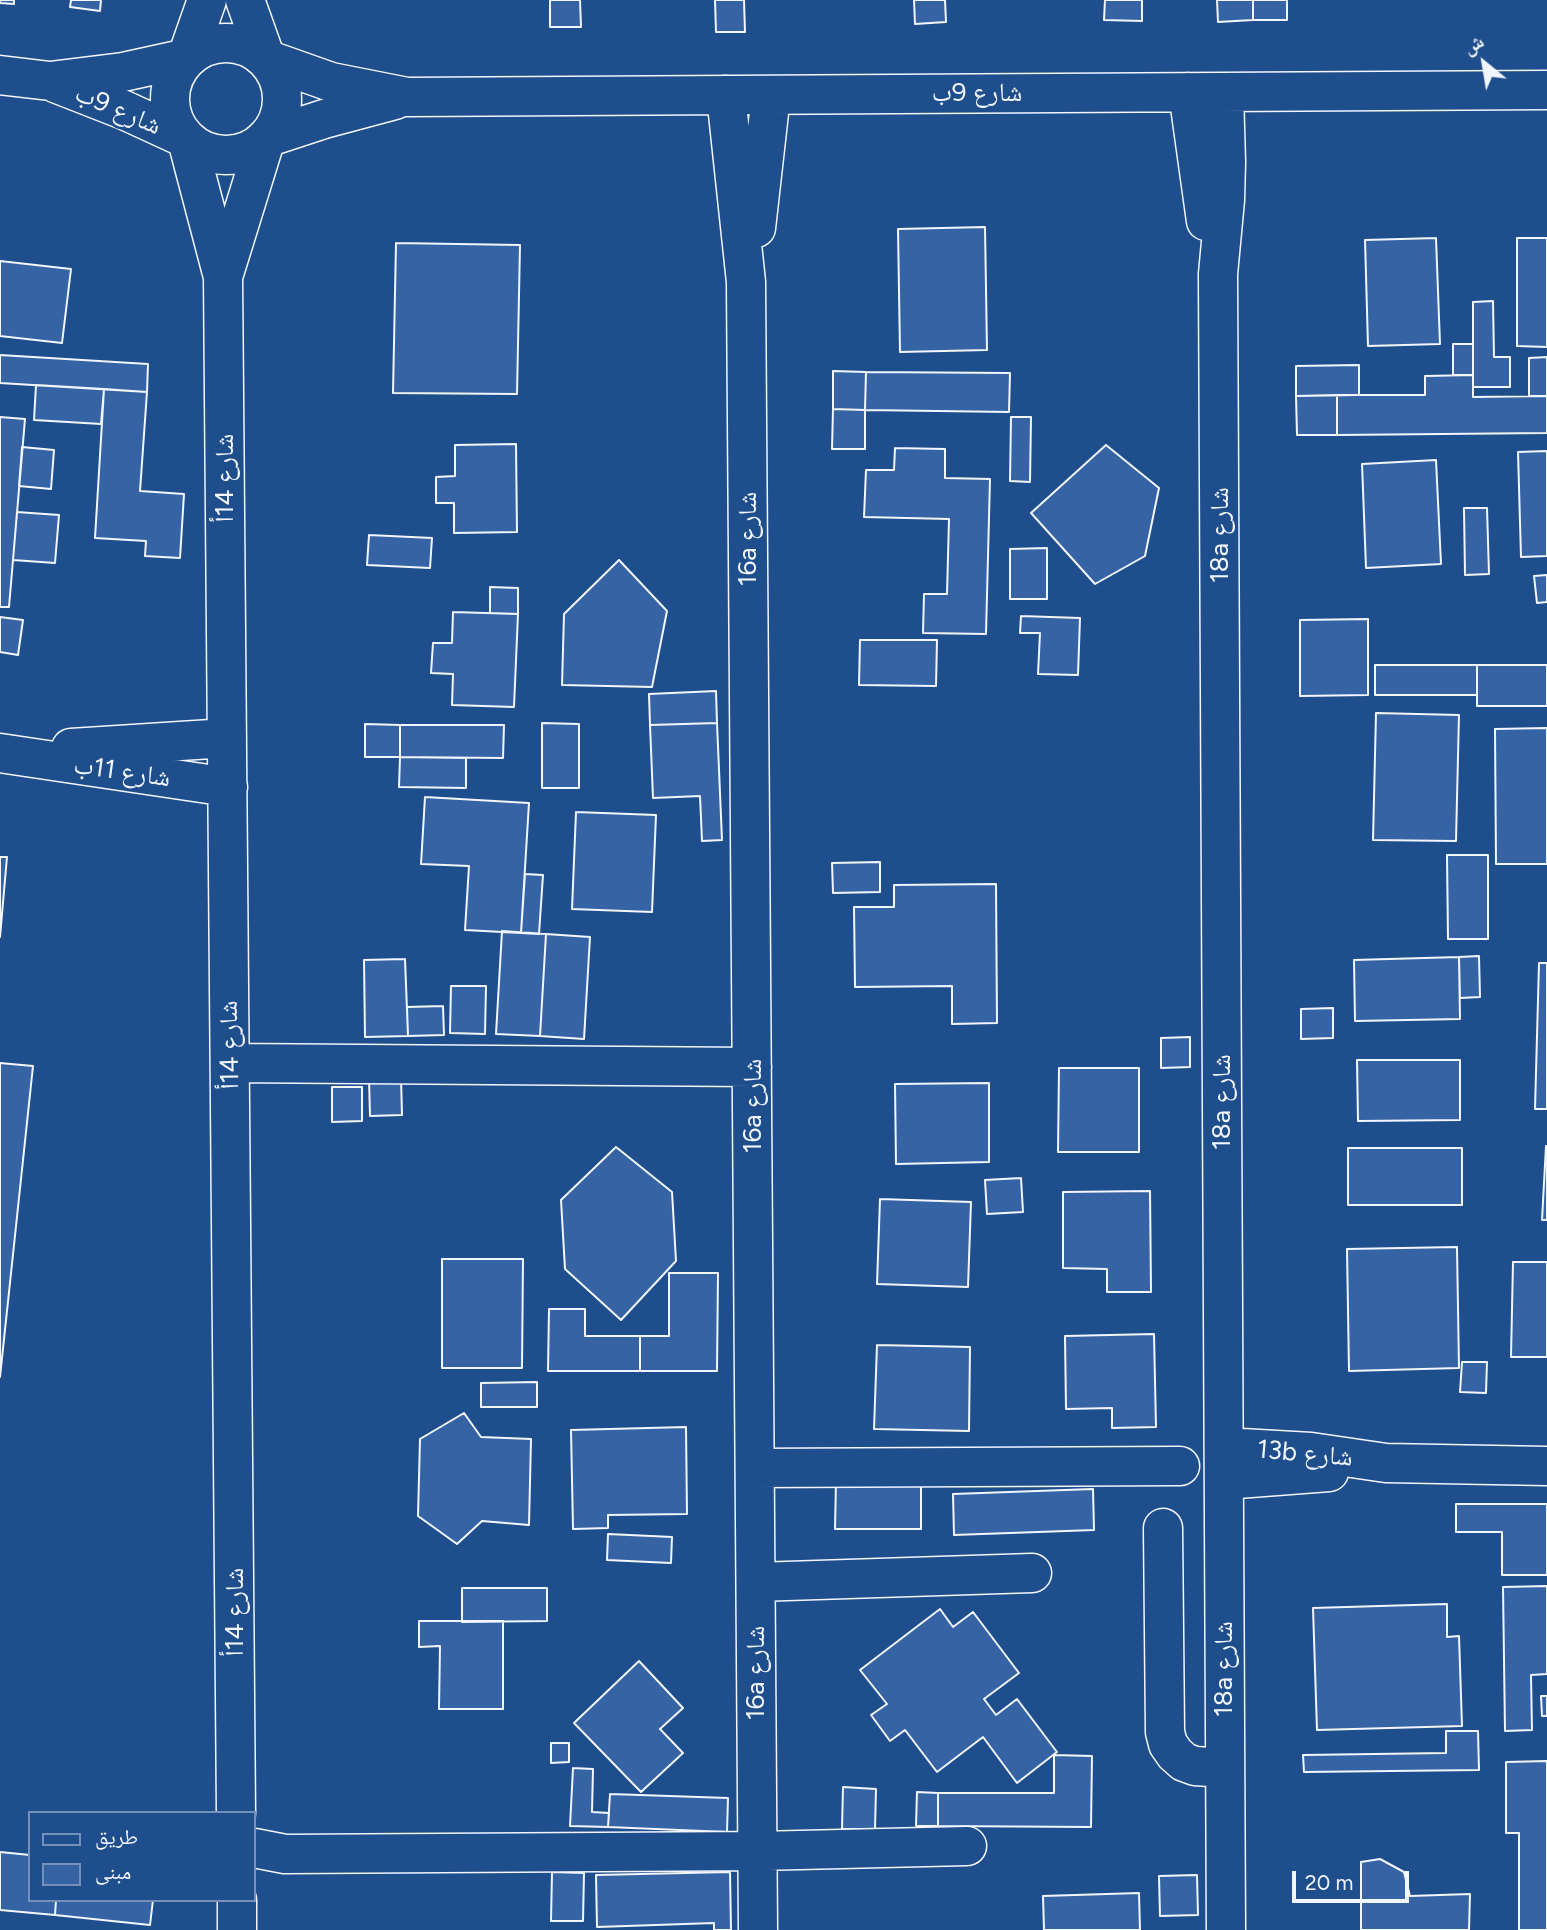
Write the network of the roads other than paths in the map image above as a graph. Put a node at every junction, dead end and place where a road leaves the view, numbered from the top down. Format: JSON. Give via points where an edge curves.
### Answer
{"nodes":[{"id":1,"x":207,"y":0,"type":"edge"},
{"id":2,"x":245,"y":0,"type":"edge"},
{"id":3,"x":187,"y":58,"type":"junction"},
{"id":4,"x":266,"y":59,"type":"junction"},
{"id":5,"x":0,"y":75,"type":"edge"},
{"id":6,"x":50,"y":81,"type":"junction"},
{"id":7,"x":1547,"y":90,"type":"edge"},
{"id":8,"x":1206,"y":92,"type":"junction"},
{"id":9,"x":726,"y":95,"type":"junction"},
{"id":10,"x":771,"y":95,"type":"junction"},
{"id":11,"x":407,"y":97,"type":"junction"},
{"id":12,"x":266,"y":138,"type":"junction"},
{"id":13,"x":187,"y":140,"type":"junction"},
{"id":14,"x":223,"y":276,"type":"junction"},
{"id":15,"x":746,"y":282,"type":"junction"},
{"id":16,"x":227,"y":738,"type":"junction"},
{"id":17,"x":8,"y":753,"type":"edge"},
{"id":18,"x":228,"y":788,"type":"junction"},
{"id":19,"x":230,"y":1063,"type":"junction"},
{"id":20,"x":752,"y":1067,"type":"junction"},
{"id":21,"x":1224,"y":1464,"type":"junction"},
{"id":22,"x":1545,"y":1465,"type":"edge"},
{"id":23,"x":1180,"y":1466,"type":"dead end"},
{"id":24,"x":755,"y":1468,"type":"junction"},
{"id":25,"x":1163,"y":1528,"type":"dead end"},
{"id":26,"x":1032,"y":1573,"type":"dead end"},
{"id":27,"x":756,"y":1582,"type":"junction"},
{"id":28,"x":1225,"y":1768,"type":"junction"},
{"id":29,"x":236,"y":1811,"type":"edge"},
{"id":30,"x":967,"y":1846,"type":"dead end"},
{"id":31,"x":256,"y":1848,"type":"edge"},
{"id":32,"x":758,"y":1851,"type":"junction"},
{"id":33,"x":237,"y":1902,"type":"edge"},
{"id":34,"x":237,"y":1930,"type":"edge"},
{"id":35,"x":758,"y":1930,"type":"edge"},
{"id":36,"x":1226,"y":1930,"type":"edge"}],
"edges":[{"from":1,"to":3,"type":"street"},
{"from":2,"to":4,"type":"street"},
{"from":3,"to":4,"type":"street","via":[[221,43],[245,46]]},
{"from":3,"to":6,"type":"street","name":"شارع 9ب"},
{"from":3,"to":13,"type":"street","via":[[172,80],[170,92],[172,118]]},
{"from":4,"to":11,"type":"street","name":"شارع 9ب","via":[[331,82]]},
{"from":4,"to":12,"type":"street","via":[[282,92],[279,117]]},
{"from":5,"to":6,"type":"street","name":"شارع 9ب"},
{"from":6,"to":13,"type":"street","name":"شارع 9ب"},
{"from":7,"to":8,"type":"street","name":"شارع 9ب"},
{"from":8,"to":10,"type":"street","name":"شارع 9ب"},
{"from":8,"to":21,"type":"street","name":"18a شارع","via":[[1202,200],[1218,274]]},
{"from":9,"to":10,"type":"street","name":"شارع 9ب"},
{"from":9,"to":11,"type":"street","name":"شارع 9ب"},
{"from":9,"to":15,"type":"street","name":"16a شارع"},
{"from":10,"to":15,"type":"street","name":"16a شارع"},
{"from":11,"to":12,"type":"street","name":"شارع 9ب"},
{"from":12,"to":13,"type":"street","via":[[233,155],[209,153]]},
{"from":12,"to":14,"type":"street","name":"شارع 14أ"},
{"from":13,"to":14,"type":"street","name":"شارع 14أ"},
{"from":14,"to":16,"type":"street","name":"شارع 14أ"},
{"from":15,"to":20,"type":"street","name":"16a شارع"},
{"from":16,"to":17,"type":"street","name":"شارع 11ب"},
{"from":16,"to":18,"type":"street","name":"شارع 14أ"},
{"from":17,"to":18,"type":"street","name":"شارع 11ب"},
{"from":18,"to":19,"type":"street","name":"شارع 14أ"},
{"from":19,"to":20,"type":"street"},
{"from":19,"to":29,"type":"street","name":"شارع 14أ"},
{"from":20,"to":24,"type":"street","name":"16a شارع"},
{"from":21,"to":22,"type":"street","name":"13b شارع","via":[[1311,1452],[1386,1463]]},
{"from":21,"to":28,"type":"street","name":"18a شارع"},
{"from":23,"to":24,"type":"street"},
{"from":24,"to":27,"type":"street","name":"16a شارع"},
{"from":25,"to":28,"type":"street","via":[[1168,1744],[1184,1762]]},
{"from":26,"to":27,"type":"street"},
{"from":27,"to":32,"type":"street","name":"16a شارع"},
{"from":28,"to":36,"type":"street","name":"18a شارع"},
{"from":30,"to":32,"type":"street"},
{"from":31,"to":32,"type":"street","via":[[285,1854]]},
{"from":32,"to":35,"type":"street","name":"16a شارع"},
{"from":33,"to":34,"type":"street"}]}
